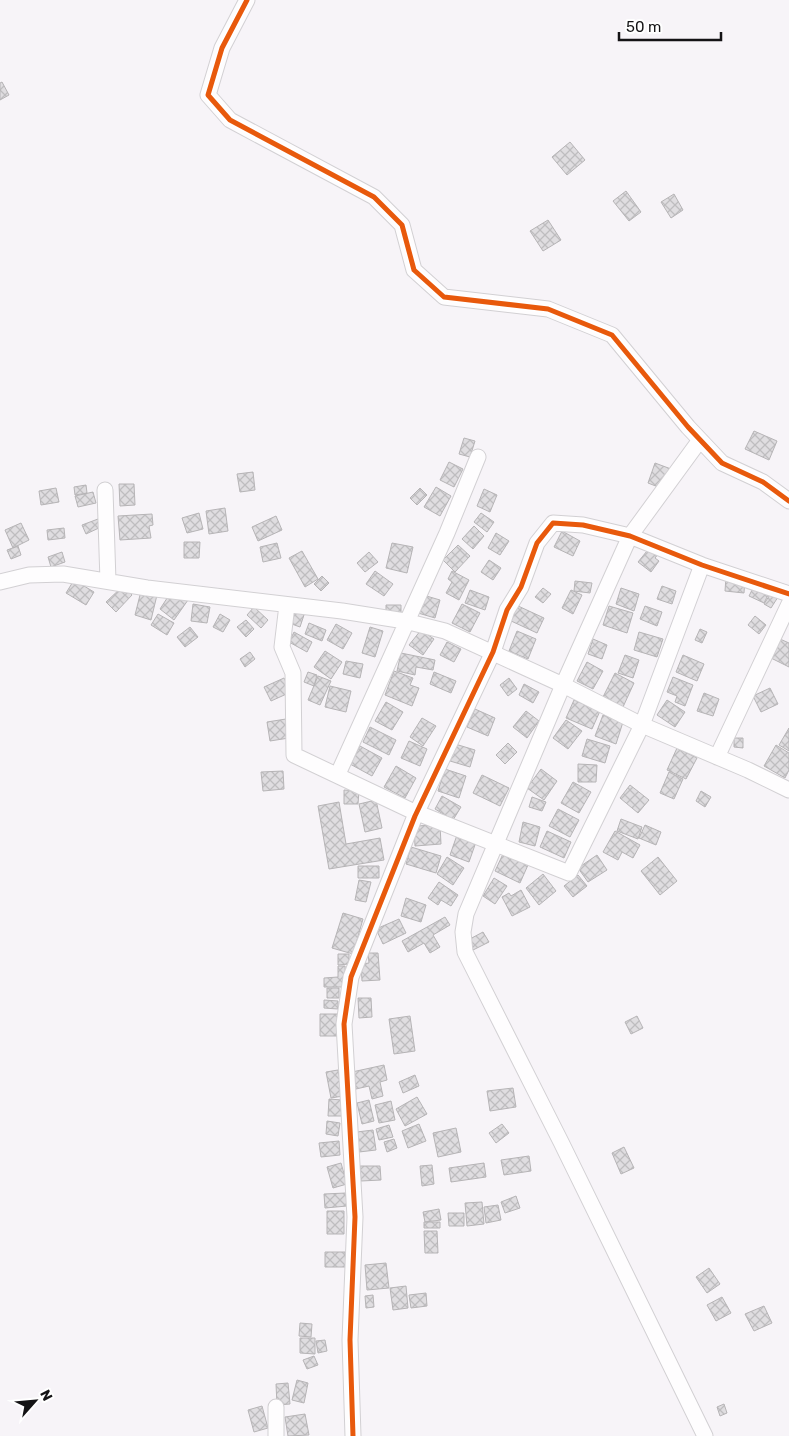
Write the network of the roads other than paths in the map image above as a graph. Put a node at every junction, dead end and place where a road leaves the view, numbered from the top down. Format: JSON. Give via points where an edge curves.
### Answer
{"nodes":[{"id":1,"x":247,"y":0,"type":"edge"},
{"id":2,"x":700,"y":440,"type":"junction"},
{"id":3,"x":478,"y":457,"type":"dead end"},
{"id":4,"x":105,"y":490,"type":"dead end"},
{"id":5,"x":789,"y":501,"type":"edge"},
{"id":6,"x":630,"y":536,"type":"junction"},
{"id":7,"x":702,"y":564,"type":"junction"},
{"id":8,"x":108,"y":581,"type":"junction"},
{"id":9,"x":0,"y":582,"type":"edge"},
{"id":10,"x":789,"y":594,"type":"edge"},
{"id":11,"x":789,"y":604,"type":"edge"},
{"id":12,"x":287,"y":605,"type":"junction"},
{"id":13,"x":406,"y":622,"type":"junction"},
{"id":14,"x":493,"y":652,"type":"junction"},
{"id":15,"x":564,"y":685,"type":"junction"},
{"id":16,"x":642,"y":725,"type":"junction"},
{"id":17,"x":718,"y":756,"type":"junction"},
{"id":18,"x":338,"y":774,"type":"junction"},
{"id":19,"x":789,"y":790,"type":"edge"},
{"id":20,"x":416,"y":812,"type":"junction"},
{"id":21,"x":495,"y":845,"type":"junction"},
{"id":22,"x":276,"y":1407,"type":"dead end"},
{"id":23,"x":276,"y":1436,"type":"edge"},
{"id":24,"x":353,"y":1436,"type":"edge"},
{"id":25,"x":705,"y":1436,"type":"edge"}],
"edges":[{"from":1,"to":2,"type":"street","via":[[222,48],[208,94],[230,120],[374,197],[402,225],[414,270],[444,297],[548,308],[612,335]]},
{"from":2,"to":5,"type":"street","via":[[722,463],[764,482]]},
{"from":2,"to":6,"type":"street"},
{"from":3,"to":13,"type":"street"},
{"from":4,"to":8,"type":"street"},
{"from":6,"to":7,"type":"street"},
{"from":6,"to":14,"type":"street","via":[[583,525],[553,523],[537,543],[521,586],[507,610]]},
{"from":6,"to":15,"type":"street"},
{"from":7,"to":10,"type":"street"},
{"from":7,"to":16,"type":"street"},
{"from":8,"to":9,"type":"street","via":[[63,574],[29,574]]},
{"from":8,"to":12,"type":"street"},
{"from":11,"to":17,"type":"street"},
{"from":12,"to":13,"type":"street"},
{"from":12,"to":18,"type":"street","via":[[282,647],[293,672],[294,755]]},
{"from":13,"to":14,"type":"street","via":[[444,631]]},
{"from":13,"to":18,"type":"street"},
{"from":14,"to":15,"type":"street"},
{"from":14,"to":20,"type":"street"},
{"from":15,"to":16,"type":"street"},
{"from":15,"to":21,"type":"street"},
{"from":16,"to":17,"type":"street"},
{"from":16,"to":21,"type":"street","via":[[569,873]]},
{"from":17,"to":19,"type":"street"},
{"from":18,"to":20,"type":"street"},
{"from":20,"to":21,"type":"street"},
{"from":20,"to":24,"type":"street","via":[[351,977],[344,1024],[355,1217],[350,1340]]},
{"from":21,"to":25,"type":"street","via":[[466,914],[463,932],[465,952]]},
{"from":22,"to":23,"type":"street"}]}
